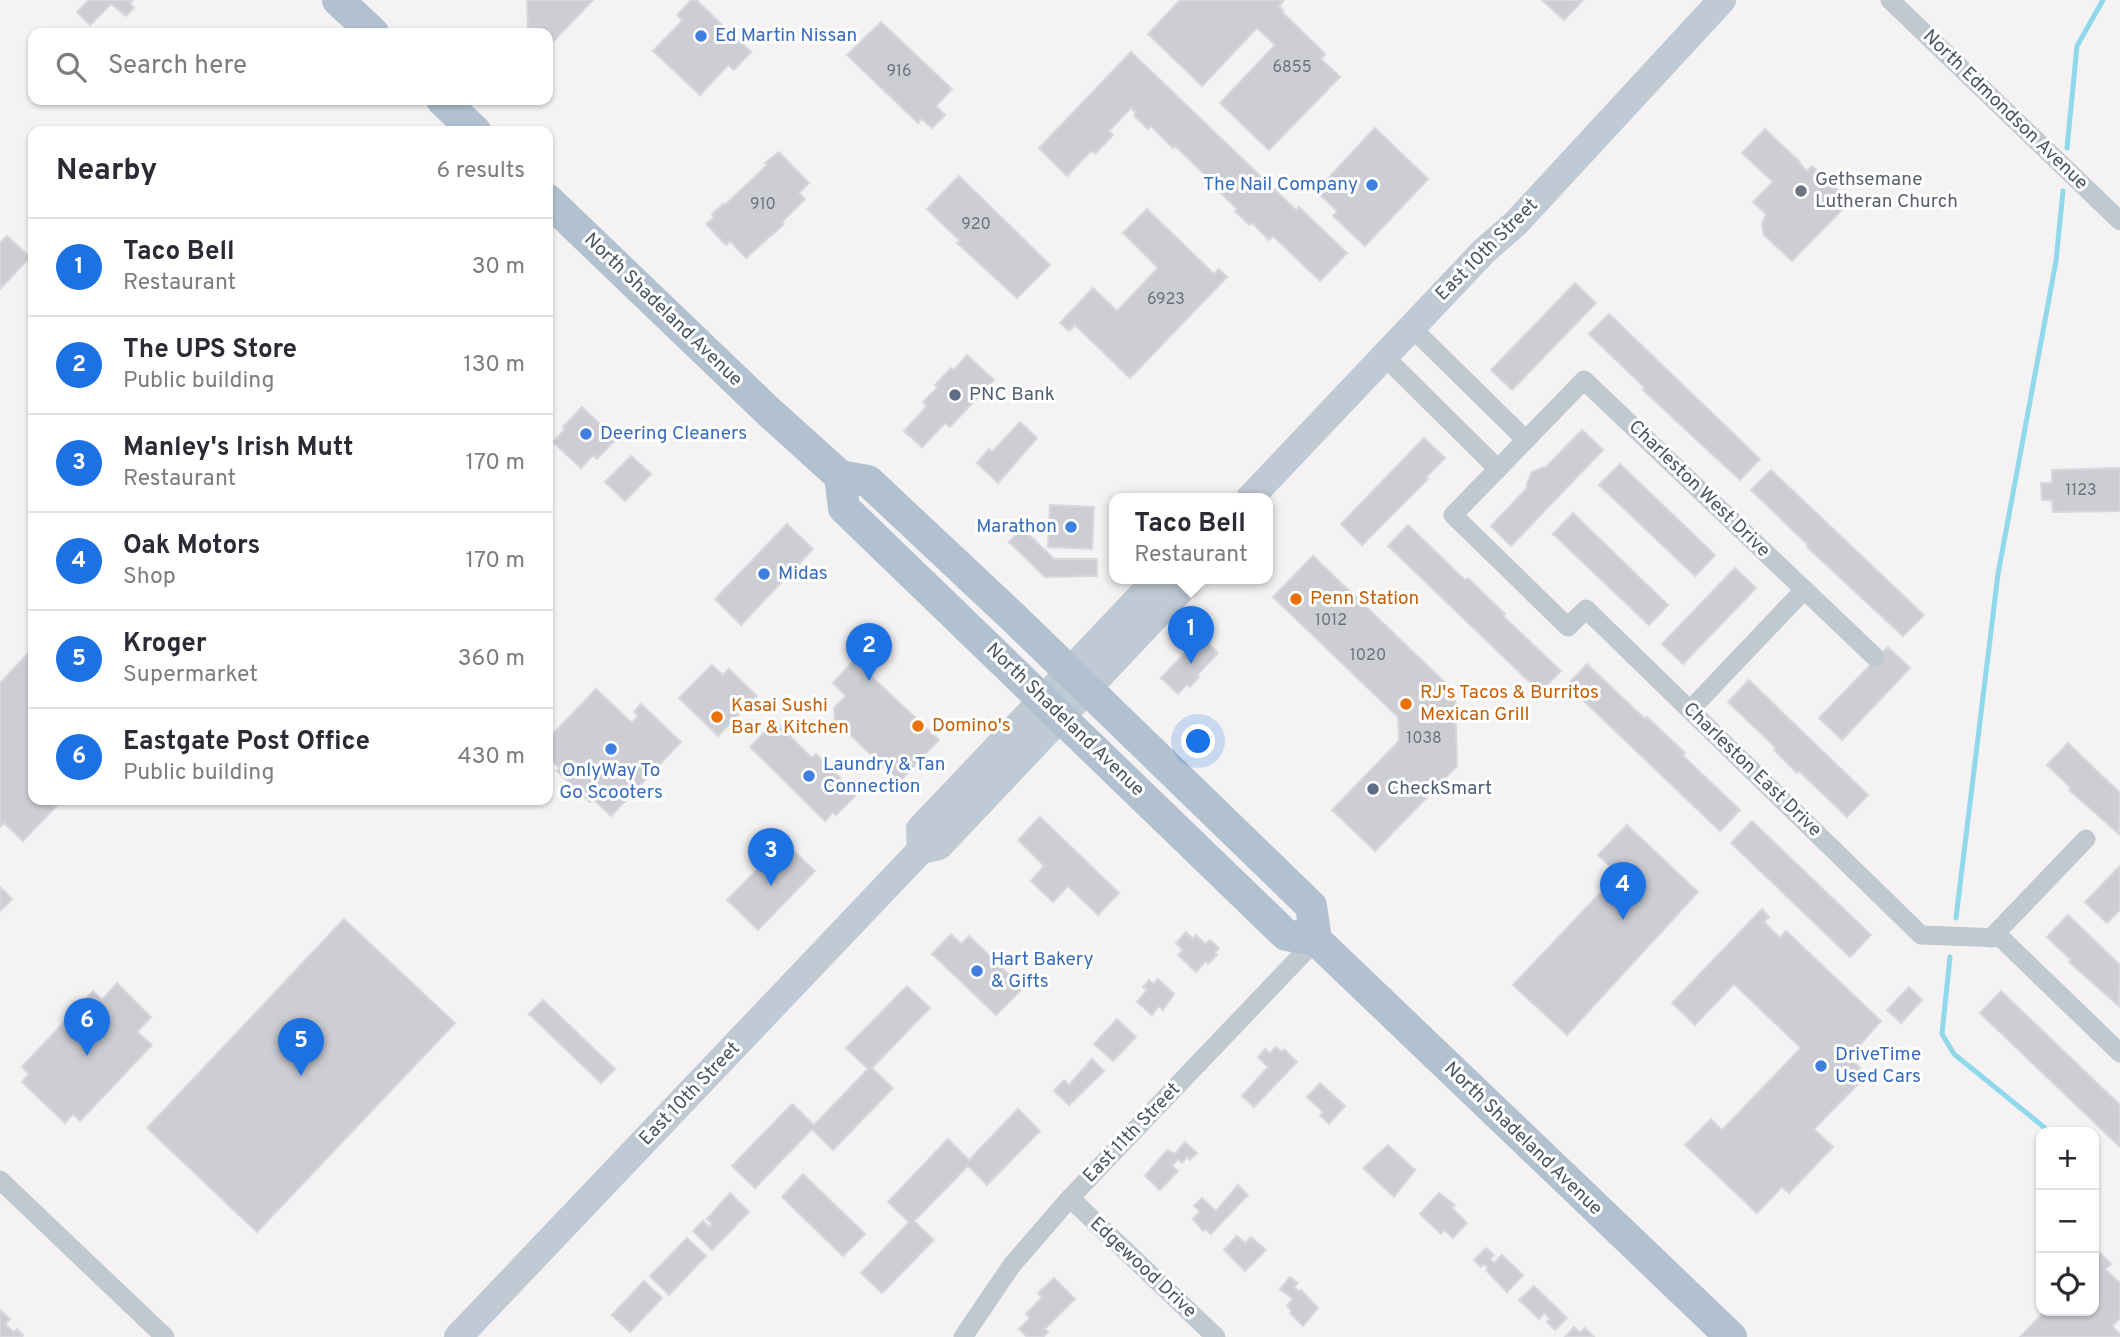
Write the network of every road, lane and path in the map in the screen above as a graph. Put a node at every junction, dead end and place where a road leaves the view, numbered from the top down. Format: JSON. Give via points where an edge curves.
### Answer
{"nodes":[{"id":1,"x":338,"y":0,"type":"edge"},
{"id":2,"x":1722,"y":0,"type":"edge"},
{"id":3,"x":1890,"y":0,"type":"edge"},
{"id":4,"x":368,"y":28,"type":"edge"},
{"id":5,"x":447,"y":105,"type":"edge"},
{"id":6,"x":470,"y":126,"type":"edge"},
{"id":7,"x":553,"y":205,"type":"edge"},
{"id":8,"x":2120,"y":221,"type":"edge"},
{"id":9,"x":1411,"y":327,"type":"junction"},
{"id":10,"x":1384,"y":356,"type":"junction"},
{"id":11,"x":1526,"y":440,"type":"junction"},
{"id":12,"x":1498,"y":469,"type":"junction"},
{"id":13,"x":840,"y":476,"type":"junction"},
{"id":14,"x":1255,"y":493,"type":"edge"},
{"id":15,"x":1153,"y":584,"type":"edge"},
{"id":16,"x":1185,"y":584,"type":"edge"},
{"id":17,"x":1804,"y":590,"type":"junction"},
{"id":18,"x":1875,"y":657,"type":"dead end"},
{"id":19,"x":1079,"y":680,"type":"junction"},
{"id":20,"x":1052,"y":708,"type":"junction"},
{"id":21,"x":1690,"y":710,"type":"junction"},
{"id":22,"x":2086,"y":839,"type":"dead end"},
{"id":23,"x":1991,"y":938,"type":"junction"},
{"id":24,"x":1316,"y":940,"type":"junction"},
{"id":25,"x":2119,"y":1051,"type":"edge"},
{"id":26,"x":0,"y":1180,"type":"edge"},
{"id":27,"x":1070,"y":1198,"type":"junction"},
{"id":28,"x":164,"y":1337,"type":"edge"},
{"id":29,"x":458,"y":1337,"type":"edge"},
{"id":30,"x":963,"y":1337,"type":"edge"},
{"id":31,"x":1216,"y":1337,"type":"edge"},
{"id":32,"x":1731,"y":1337,"type":"edge"}],
"edges":[{"from":1,"to":4,"type":"main road"},
{"from":2,"to":9,"type":"main road","name":"East 10th Street","via":[[1516,223]]},
{"from":3,"to":8,"type":"street","name":"North Edmondson Avenue"},
{"from":5,"to":6,"type":"main road"},
{"from":7,"to":13,"type":"main road","name":"North Shadeland Avenue"},
{"from":9,"to":10,"type":"main road","name":"East 10th Street"},
{"from":9,"to":11,"type":"street"},
{"from":10,"to":12,"type":"street"},
{"from":10,"to":14,"type":"main road","name":"East 10th Street"},
{"from":11,"to":12,"type":"street","name":"Charleston West Drive"},
{"from":11,"to":17,"type":"street","name":"Charleston West Drive","via":[[1584,380]]},
{"from":12,"to":21,"type":"street","name":"Charleston East Drive","via":[[1453,515],[1568,627],[1586,608]]},
{"from":13,"to":19,"type":"main road","name":"North Shadeland Avenue","via":[[868,481]]},
{"from":13,"to":20,"type":"main road","name":"North Shadeland Avenue","via":[[844,508]]},
{"from":15,"to":19,"type":"main road","name":"East 10th Street"},
{"from":16,"to":19,"type":"main road","name":"East 10th Street"},
{"from":17,"to":18,"type":"street","name":"Charleston West Drive"},
{"from":17,"to":21,"type":"street"},
{"from":19,"to":20,"type":"main road","name":"East 10th Street"},
{"from":19,"to":24,"type":"main road","name":"North Shadeland Avenue","via":[[1311,906]]},
{"from":20,"to":24,"type":"main road","name":"North Shadeland Avenue","via":[[1286,935]]},
{"from":20,"to":29,"type":"main road","name":"East 10th Street","via":[[920,829],[920,850]]},
{"from":21,"to":23,"type":"street","name":"Charleston East Drive","via":[[1921,935]]},
{"from":22,"to":23,"type":"street"},
{"from":23,"to":25,"type":"street","name":"Charleston East Drive","via":[[2001,938]]},
{"from":24,"to":27,"type":"street","name":"East 11th Street"},
{"from":24,"to":32,"type":"main road","name":"North Shadeland Avenue"},
{"from":26,"to":28,"type":"street"},
{"from":27,"to":30,"type":"street","name":"East 11th Street","via":[[1012,1265]]},
{"from":27,"to":31,"type":"street","name":"Edgewood Drive"}]}
